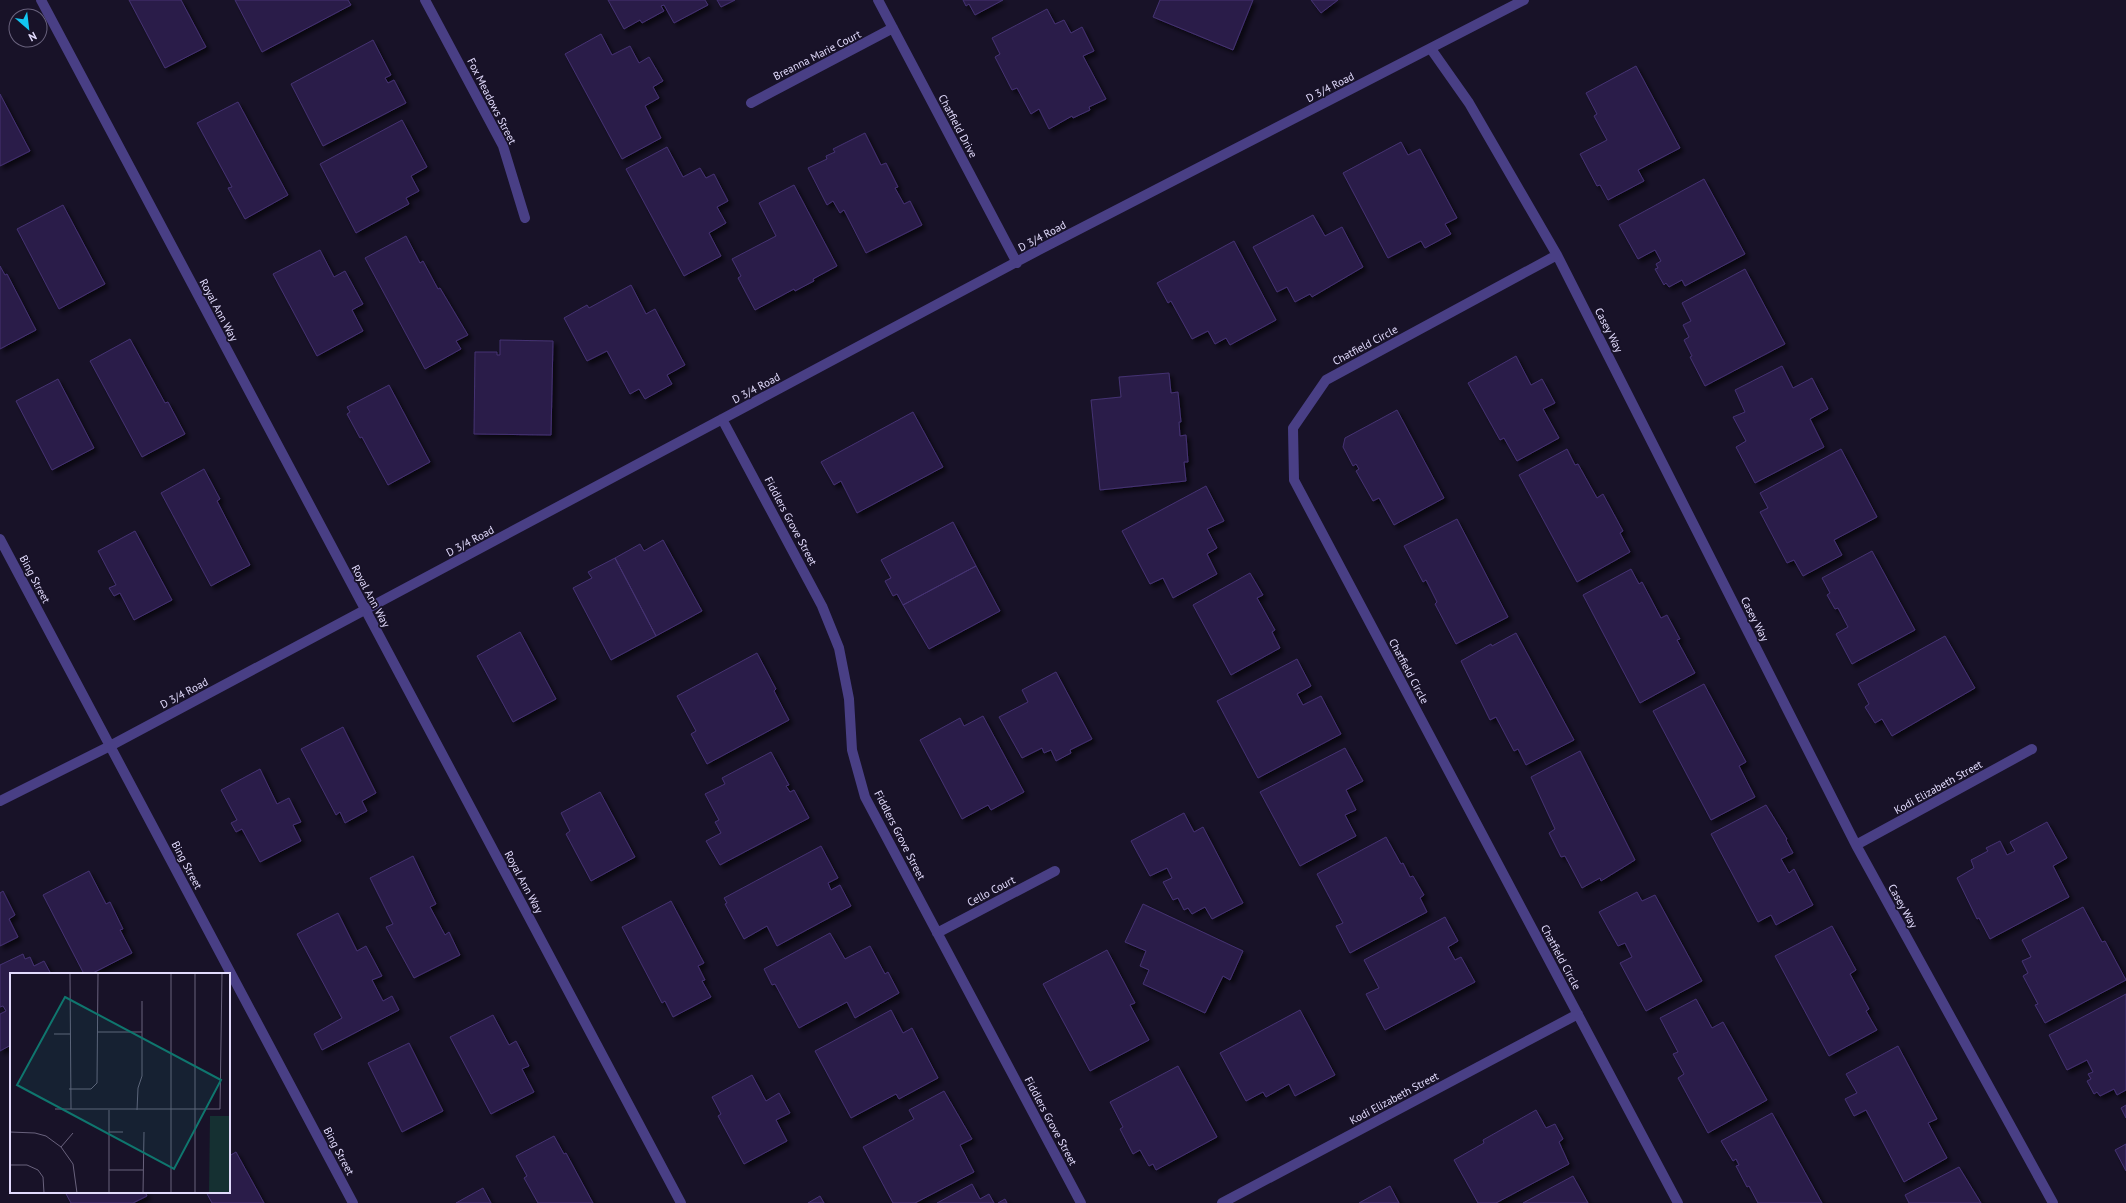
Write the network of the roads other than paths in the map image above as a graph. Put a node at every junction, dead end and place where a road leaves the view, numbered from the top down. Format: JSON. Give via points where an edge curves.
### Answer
{"nodes":[{"id":1,"x":41,"y":0,"type":"edge"},
{"id":2,"x":425,"y":0,"type":"edge"},
{"id":3,"x":878,"y":0,"type":"edge"},
{"id":4,"x":1524,"y":0,"type":"edge"},
{"id":5,"x":893,"y":28,"type":"junction"},
{"id":6,"x":1431,"y":49,"type":"junction"},
{"id":7,"x":751,"y":103,"type":"dead end"},
{"id":8,"x":525,"y":218,"type":"dead end"},
{"id":9,"x":1557,"y":254,"type":"junction"},
{"id":10,"x":1017,"y":263,"type":"junction"},
{"id":11,"x":722,"y":419,"type":"junction"},
{"id":12,"x":0,"y":539,"type":"edge"},
{"id":13,"x":365,"y":610,"type":"junction"},
{"id":14,"x":110,"y":746,"type":"junction"},
{"id":15,"x":2032,"y":749,"type":"dead end"},
{"id":16,"x":0,"y":800,"type":"edge"},
{"id":17,"x":1856,"y":844,"type":"junction"},
{"id":18,"x":1055,"y":871,"type":"dead end"},
{"id":19,"x":937,"y":933,"type":"junction"},
{"id":20,"x":1578,"y":1014,"type":"junction"},
{"id":21,"x":353,"y":1203,"type":"edge"},
{"id":22,"x":681,"y":1203,"type":"edge"},
{"id":23,"x":1081,"y":1203,"type":"edge"},
{"id":24,"x":1222,"y":1203,"type":"edge"},
{"id":25,"x":1678,"y":1203,"type":"edge"},
{"id":26,"x":2053,"y":1203,"type":"edge"}],
"edges":[{"from":1,"to":13,"type":"street","name":"Royal Ann Way"},
{"from":2,"to":8,"type":"street","name":"Fox Meadows Street","via":[[503,146]]},
{"from":3,"to":5,"type":"street","name":"Chatfield Drive"},
{"from":4,"to":6,"type":"street","name":"D 3/4 Road"},
{"from":5,"to":7,"type":"street","name":"Breanna Marie Court"},
{"from":5,"to":10,"type":"street","name":"Chatfield Drive"},
{"from":6,"to":9,"type":"street","name":"Casey Way","via":[[1469,103]]},
{"from":6,"to":10,"type":"street","name":"D 3/4 Road"},
{"from":9,"to":17,"type":"street","name":"Casey Way"},
{"from":9,"to":20,"type":"street","name":"Chatfield Circle","via":[[1326,380],[1293,428],[1294,480]]},
{"from":10,"to":11,"type":"street","name":"D 3/4 Road"},
{"from":11,"to":13,"type":"street","name":"D 3/4 Road"},
{"from":11,"to":19,"type":"street","name":"Fiddlers Grove Street","via":[[822,606],[839,648],[849,699],[852,750],[865,797]]},
{"from":12,"to":14,"type":"street","name":"Bing Street"},
{"from":13,"to":14,"type":"street","name":"D 3/4 Road"},
{"from":13,"to":22,"type":"street","name":"Royal Ann Way"},
{"from":14,"to":16,"type":"street","name":"D 3/4 Road"},
{"from":14,"to":21,"type":"street","name":"Bing Street"},
{"from":15,"to":17,"type":"street","name":"Kodi Elizabeth Street"},
{"from":17,"to":26,"type":"street","name":"Casey Way"},
{"from":18,"to":19,"type":"street","name":"Cello Court"},
{"from":19,"to":23,"type":"street","name":"Fiddlers Grove Street"},
{"from":20,"to":24,"type":"street","name":"Kodi Elizabeth Street"},
{"from":20,"to":25,"type":"street","name":"Chatfield Circle"}]}
